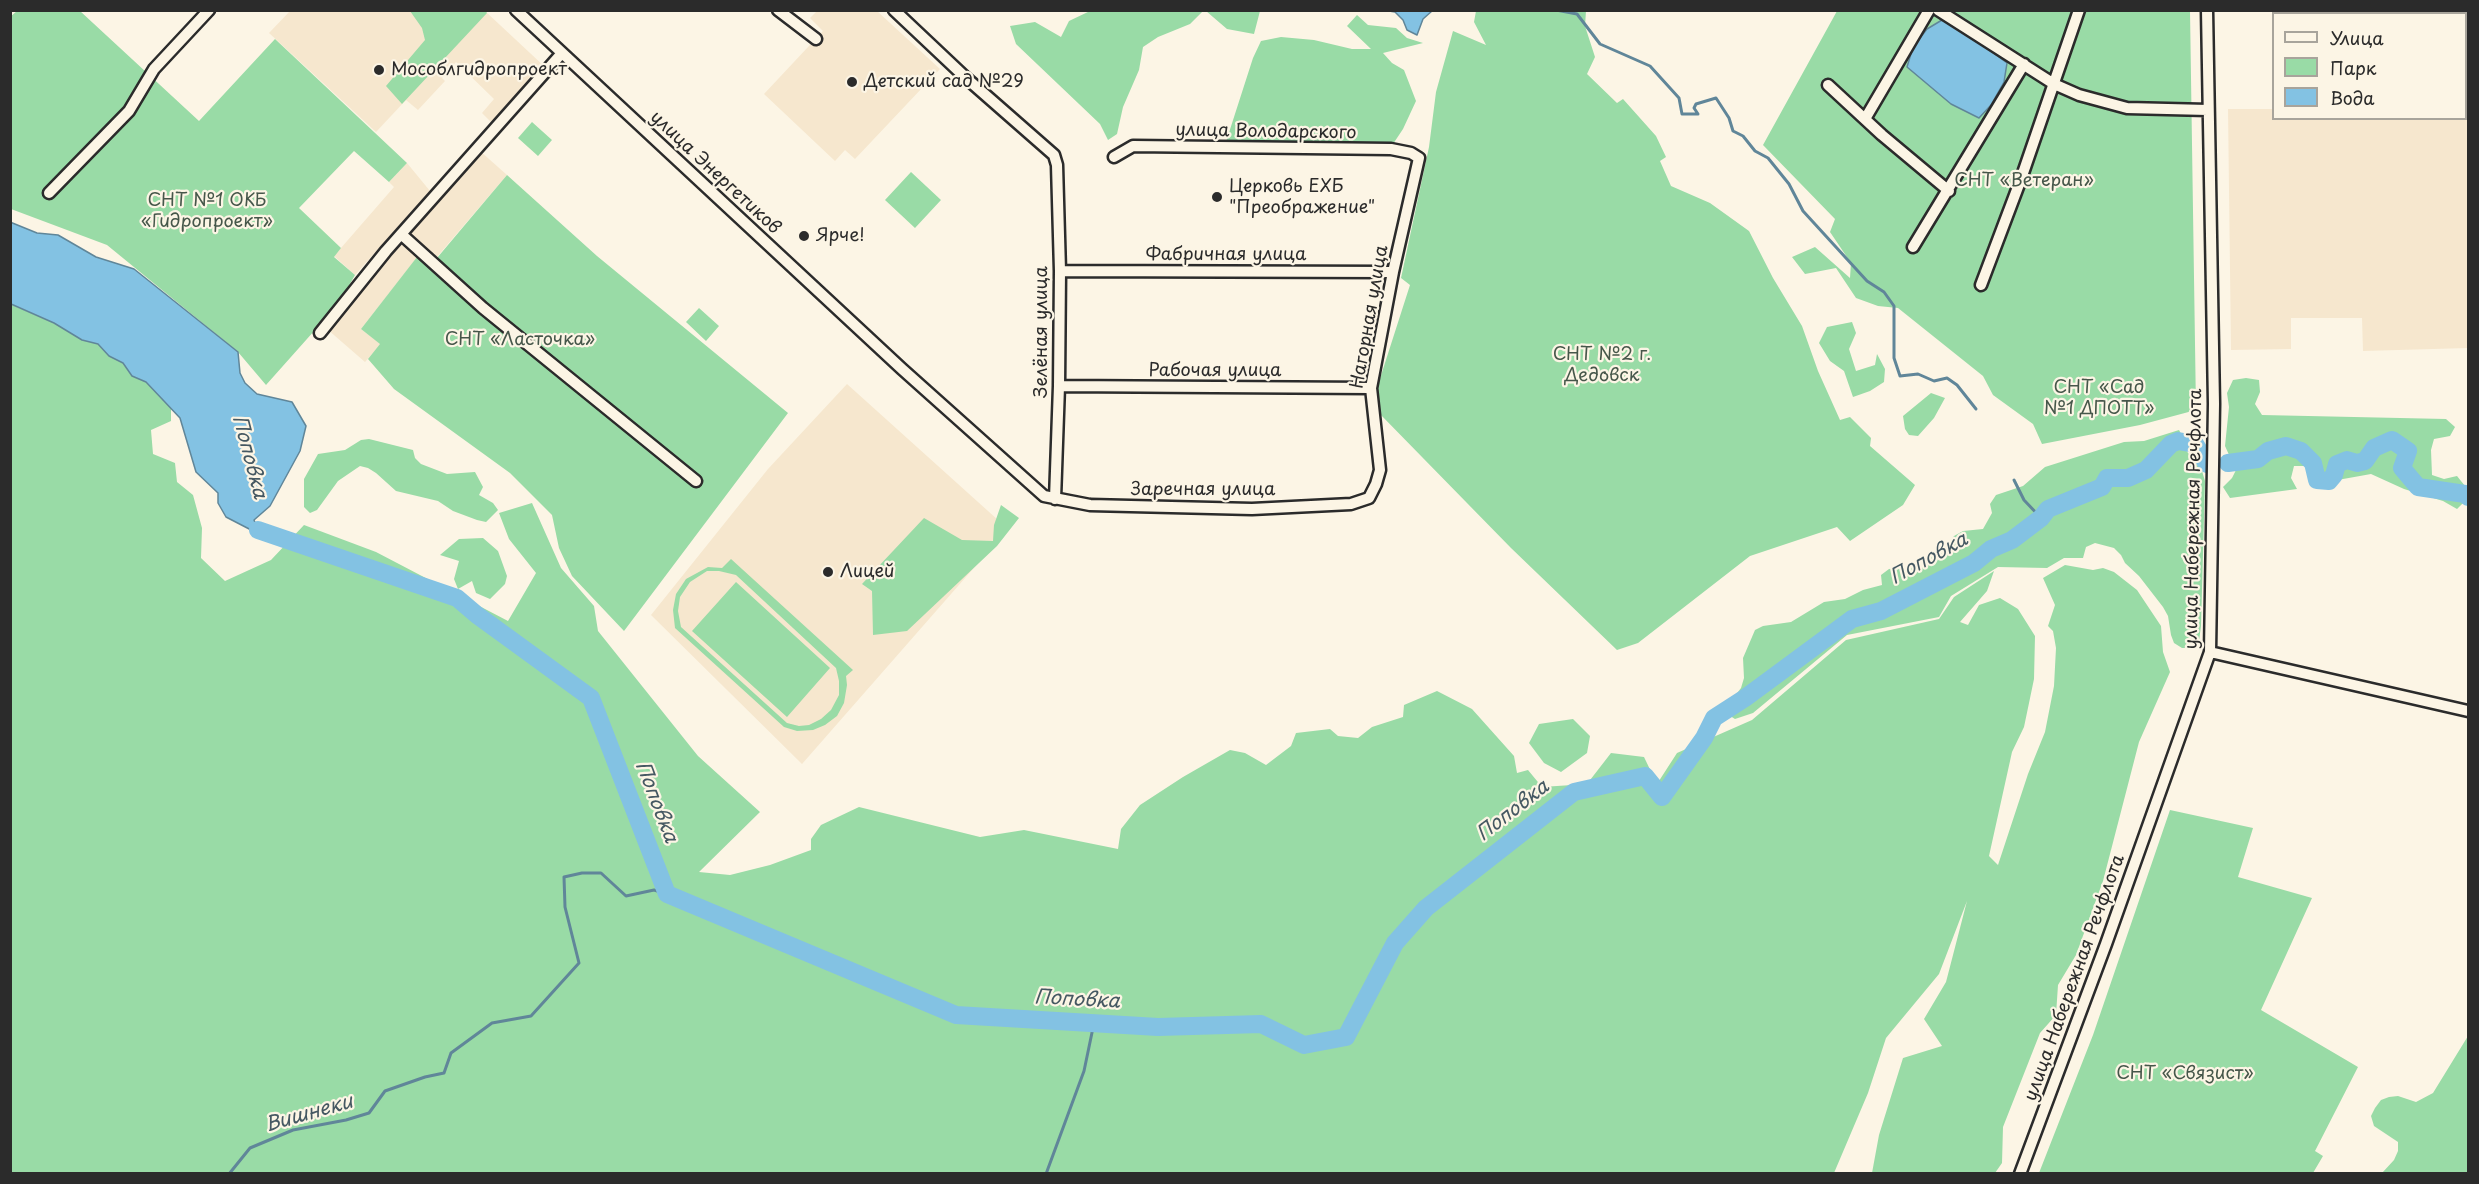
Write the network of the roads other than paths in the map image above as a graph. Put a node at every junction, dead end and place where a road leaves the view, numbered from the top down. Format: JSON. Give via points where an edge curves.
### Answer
{"nodes":[{"id":1,"x":209,"y":10,"type":"edge"},
{"id":2,"x":516,"y":10,"type":"edge"},
{"id":3,"x":778,"y":10,"type":"edge"},
{"id":4,"x":894,"y":10,"type":"edge"},
{"id":5,"x":1929,"y":10,"type":"edge"},
{"id":6,"x":1938,"y":10,"type":"edge"},
{"id":7,"x":2079,"y":10,"type":"edge"},
{"id":8,"x":2207,"y":10,"type":"edge"},
{"id":9,"x":816,"y":39,"type":"dead end"},
{"id":10,"x":562,"y":53,"type":"junction"},
{"id":11,"x":2024,"y":64,"type":"junction"},
{"id":12,"x":2055,"y":84,"type":"junction"},
{"id":13,"x":1828,"y":85,"type":"dead end"},
{"id":14,"x":2208,"y":110,"type":"junction"},
{"id":15,"x":1865,"y":119,"type":"junction"},
{"id":16,"x":1114,"y":157,"type":"dead end"},
{"id":17,"x":1419,"y":158,"type":"joint"},
{"id":18,"x":1949,"y":191,"type":"junction"},
{"id":19,"x":49,"y":193,"type":"dead end"},
{"id":20,"x":401,"y":234,"type":"junction"},
{"id":21,"x":1913,"y":247,"type":"dead end"},
{"id":22,"x":1060,"y":271,"type":"junction"},
{"id":23,"x":1393,"y":272,"type":"junction"},
{"id":24,"x":1982,"y":285,"type":"dead end"},
{"id":25,"x":320,"y":333,"type":"dead end"},
{"id":26,"x":1059,"y":386,"type":"junction"},
{"id":27,"x":1371,"y":388,"type":"junction"},
{"id":28,"x":696,"y":480,"type":"dead end"},
{"id":29,"x":1055,"y":499,"type":"junction"},
{"id":30,"x":1352,"y":504,"type":"joint"},
{"id":31,"x":2210,"y":652,"type":"junction"},
{"id":32,"x":2469,"y":711,"type":"edge"},
{"id":33,"x":2020,"y":1173,"type":"edge"}],
"edges":[{"from":1,"to":19,"type":"street","via":[[154,69],[129,111]]},
{"from":2,"to":10,"type":"street","name":"улица Энергетиков"},
{"from":3,"to":9,"type":"street"},
{"from":4,"to":22,"type":"street","name":"Зелёная улица","via":[[1054,155]]},
{"from":5,"to":15,"type":"street"},
{"from":6,"to":11,"type":"street"},
{"from":7,"to":12,"type":"street"},
{"from":8,"to":14,"type":"street","name":"улица Набережная Речфлота"},
{"from":10,"to":20,"type":"street"},
{"from":10,"to":29,"type":"street","name":"улица Энергетиков","via":[[1036,490]]},
{"from":11,"to":12,"type":"street"},
{"from":11,"to":18,"type":"street"},
{"from":12,"to":14,"type":"street","via":[[2127,108]]},
{"from":12,"to":24,"type":"street"},
{"from":13,"to":15,"type":"street"},
{"from":14,"to":31,"type":"street","name":"улица Набережная Речфлота","via":[[2214,404]]},
{"from":15,"to":18,"type":"street"},
{"from":16,"to":17,"type":"street","name":"улица Володарского","via":[[1133,146],[1391,149]]},
{"from":17,"to":23,"type":"street","name":"Нагорная улица"},
{"from":18,"to":21,"type":"street"},
{"from":20,"to":25,"type":"street"},
{"from":20,"to":28,"type":"street","via":[[483,308]]},
{"from":22,"to":23,"type":"street","name":"Фабричная улица"},
{"from":22,"to":26,"type":"street","name":"Зелёная улица"},
{"from":23,"to":27,"type":"street","name":"Нагорная улица"},
{"from":26,"to":27,"type":"street","name":"Рабочая улица"},
{"from":26,"to":29,"type":"street","name":"Зелёная улица"},
{"from":27,"to":30,"type":"street","name":"Нагорная улица","via":[[1380,470],[1370,498]]},
{"from":29,"to":30,"type":"street","name":"Заречная улица","via":[[1090,505],[1252,509]]},
{"from":31,"to":32,"type":"street"},
{"from":31,"to":33,"type":"street","name":"улица Набережная Речфлота"}]}
